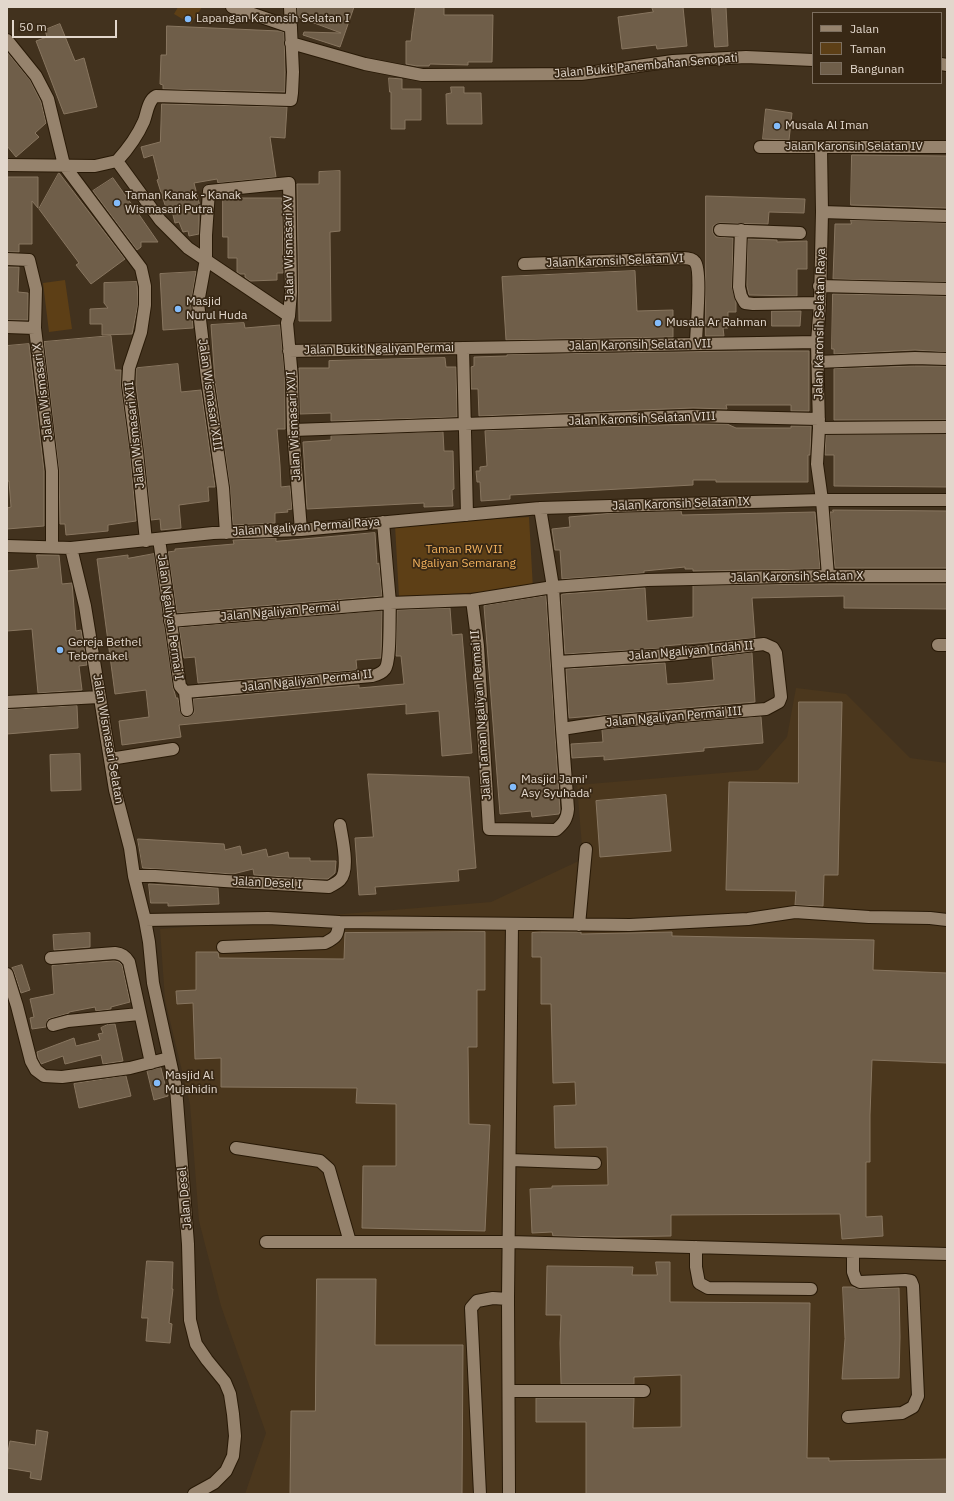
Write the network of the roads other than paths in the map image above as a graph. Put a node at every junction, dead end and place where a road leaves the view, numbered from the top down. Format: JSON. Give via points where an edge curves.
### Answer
{"nodes":[{"id":1,"x":232,"y":7,"type":"edge"},
{"id":2,"x":290,"y":7,"type":"edge"},
{"id":3,"x":291,"y":26,"type":"junction"},
{"id":4,"x":7,"y":40,"type":"edge"},
{"id":5,"x":291,"y":43,"type":"junction"},
{"id":6,"x":812,"y":60,"type":"edge"},
{"id":7,"x":760,"y":147,"type":"dead end"},
{"id":8,"x":821,"y":147,"type":"junction"},
{"id":9,"x":947,"y":147,"type":"edge"},
{"id":10,"x":117,"y":161,"type":"junction"},
{"id":11,"x":8,"y":164,"type":"edge"},
{"id":12,"x":64,"y":165,"type":"junction"},
{"id":13,"x":822,"y":212,"type":"junction"},
{"id":14,"x":947,"y":216,"type":"edge"},
{"id":15,"x":720,"y":230,"type":"dead end"},
{"id":16,"x":741,"y":230,"type":"junction"},
{"id":17,"x":800,"y":233,"type":"dead end"},
{"id":18,"x":7,"y":258,"type":"edge"},
{"id":19,"x":206,"y":258,"type":"junction"},
{"id":20,"x":524,"y":264,"type":"dead end"},
{"id":21,"x":819,"y":286,"type":"junction"},
{"id":22,"x":947,"y":289,"type":"edge"},
{"id":23,"x":820,"y":302,"type":"junction"},
{"id":24,"x":288,"y":319,"type":"junction"},
{"id":25,"x":7,"y":327,"type":"edge"},
{"id":26,"x":35,"y":328,"type":"junction"},
{"id":27,"x":817,"y":342,"type":"junction"},
{"id":28,"x":696,"y":344,"type":"junction"},
{"id":29,"x":463,"y":348,"type":"junction"},
{"id":30,"x":289,"y":351,"type":"junction"},
{"id":31,"x":947,"y":359,"type":"edge"},
{"id":32,"x":817,"y":362,"type":"junction"},
{"id":33,"x":819,"y":424,"type":"junction"},
{"id":34,"x":465,"y":425,"type":"junction"},
{"id":35,"x":947,"y":427,"type":"edge"},
{"id":36,"x":293,"y":430,"type":"junction"},
{"id":37,"x":822,"y":500,"type":"junction"},
{"id":38,"x":947,"y":500,"type":"edge"},
{"id":39,"x":540,"y":508,"type":"junction"},
{"id":40,"x":467,"y":515,"type":"junction"},
{"id":41,"x":383,"y":522,"type":"junction"},
{"id":42,"x":301,"y":530,"type":"junction"},
{"id":43,"x":226,"y":533,"type":"junction"},
{"id":44,"x":159,"y":539,"type":"junction"},
{"id":45,"x":146,"y":541,"type":"junction"},
{"id":46,"x":7,"y":546,"type":"edge"},
{"id":47,"x":52,"y":547,"type":"junction"},
{"id":48,"x":72,"y":548,"type":"junction"},
{"id":49,"x":828,"y":576,"type":"junction"},
{"id":50,"x":947,"y":576,"type":"edge"},
{"id":51,"x":553,"y":587,"type":"junction"},
{"id":52,"x":472,"y":600,"type":"junction"},
{"id":53,"x":390,"y":603,"type":"junction"},
{"id":54,"x":170,"y":621,"type":"junction"},
{"id":55,"x":558,"y":662,"type":"junction"},
{"id":56,"x":185,"y":692,"type":"junction"},
{"id":57,"x":99,"y":697,"type":"junction"},
{"id":58,"x":781,"y":697,"type":"joint"},
{"id":59,"x":7,"y":702,"type":"edge"},
{"id":60,"x":187,"y":710,"type":"dead end"},
{"id":61,"x":562,"y":729,"type":"junction"},
{"id":62,"x":173,"y":749,"type":"dead end"},
{"id":63,"x":110,"y":759,"type":"junction"},
{"id":64,"x":340,"y":825,"type":"dead end"},
{"id":65,"x":586,"y":850,"type":"dead end"},
{"id":66,"x":134,"y":876,"type":"junction"},
{"id":67,"x":145,"y":920,"type":"junction"},
{"id":68,"x":947,"y":920,"type":"edge"},
{"id":69,"x":339,"y":922,"type":"junction"},
{"id":70,"x":512,"y":924,"type":"junction"},
{"id":71,"x":579,"y":925,"type":"junction"},
{"id":72,"x":223,"y":947,"type":"dead end"},
{"id":73,"x":51,"y":958,"type":"dead end"},
{"id":74,"x":7,"y":974,"type":"edge"},
{"id":75,"x":139,"y":1014,"type":"junction"},
{"id":76,"x":53,"y":1025,"type":"dead end"},
{"id":77,"x":169,"y":1058,"type":"junction"},
{"id":78,"x":151,"y":1063,"type":"junction"},
{"id":79,"x":236,"y":1148,"type":"dead end"},
{"id":80,"x":510,"y":1160,"type":"junction"},
{"id":81,"x":595,"y":1163,"type":"dead end"},
{"id":82,"x":266,"y":1242,"type":"dead end"},
{"id":83,"x":350,"y":1242,"type":"junction"},
{"id":84,"x":509,"y":1242,"type":"junction"},
{"id":85,"x":696,"y":1246,"type":"junction"},
{"id":86,"x":853,"y":1252,"type":"junction"},
{"id":87,"x":947,"y":1254,"type":"edge"},
{"id":88,"x":811,"y":1289,"type":"dead end"},
{"id":89,"x":508,"y":1299,"type":"junction"},
{"id":90,"x":509,"y":1391,"type":"junction"},
{"id":91,"x":644,"y":1391,"type":"dead end"},
{"id":92,"x":848,"y":1418,"type":"dead end"},
{"id":93,"x":194,"y":1494,"type":"edge"},
{"id":94,"x":480,"y":1494,"type":"edge"},
{"id":95,"x":509,"y":1494,"type":"edge"}],
"edges":[{"from":1,"to":3,"type":"street"},
{"from":2,"to":3,"type":"street"},
{"from":3,"to":5,"type":"street"},
{"from":4,"to":12,"type":"street","via":[[36,76],[48,99]]},
{"from":5,"to":6,"type":"street","name":"Jalan Bukit Panembahan Senopati","via":[[365,64],[422,75],[581,74],[673,61],[746,57]]},
{"from":5,"to":10,"type":"street","via":[[291,100],[156,96],[152,99],[131,145]]},
{"from":7,"to":8,"type":"street","name":"Jalan Karonsih Selatan IV"},
{"from":8,"to":9,"type":"street","name":"Jalan Karonsih Selatan IV"},
{"from":8,"to":13,"type":"street","name":"Jalan Karonsih Selatan Raya"},
{"from":10,"to":12,"type":"street","via":[[95,166]]},
{"from":10,"to":19,"type":"street","via":[[160,220],[188,248]]},
{"from":11,"to":12,"type":"street"},
{"from":12,"to":45,"type":"street","name":"Jalan Wismasari XII","via":[[137,262],[143,274],[145,286],[141,332],[129,368],[128,385],[138,452]]},
{"from":13,"to":14,"type":"street"},
{"from":13,"to":21,"type":"street","name":"Jalan Karonsih Selatan Raya"},
{"from":15,"to":16,"type":"street"},
{"from":16,"to":17,"type":"street"},
{"from":16,"to":23,"type":"street","via":[[739,287],[745,303]]},
{"from":18,"to":26,"type":"street","name":"Jalan Wismasari X","via":[[29,260],[36,289]]},
{"from":19,"to":24,"type":"street"},
{"from":19,"to":24,"type":"street","name":"Jalan Wismasari XV","via":[[209,192],[289,182],[291,292]]},
{"from":19,"to":43,"type":"street","name":"Jalan Wismasari XIII","via":[[198,303],[223,488]]},
{"from":20,"to":28,"type":"street","name":"Jalan Karonsih Selatan VI","via":[[691,259],[696,262],[698,282]]},
{"from":21,"to":22,"type":"street"},
{"from":21,"to":23,"type":"street","name":"Jalan Karonsih Selatan Raya"},
{"from":23,"to":27,"type":"street","name":"Jalan Karonsih Selatan Raya"},
{"from":24,"to":30,"type":"street","name":"Jalan Wismasari XVI"},
{"from":25,"to":26,"type":"street"},
{"from":26,"to":47,"type":"street","name":"Jalan Wismasari X","via":[[52,471]]},
{"from":27,"to":28,"type":"street","name":"Jalan Karonsih Selatan VII"},
{"from":27,"to":32,"type":"street","name":"Jalan Karonsih Selatan Raya"},
{"from":28,"to":29,"type":"street","name":"Jalan Karonsih Selatan VII"},
{"from":29,"to":30,"type":"street","name":"Jalan Bukit Ngaliyan Permai"},
{"from":29,"to":34,"type":"street","name":"Jalan Bukit Ngaliyan Permai"},
{"from":30,"to":36,"type":"street","name":"Jalan Wismasari XVI"},
{"from":31,"to":32,"type":"street"},
{"from":32,"to":33,"type":"street","name":"Jalan Karonsih Selatan Raya"},
{"from":33,"to":34,"type":"street","name":"Jalan Karonsih Selatan VIII","via":[[693,416]]},
{"from":33,"to":35,"type":"street","name":"Jalan Karonsih Selatan VIII"},
{"from":33,"to":37,"type":"street","name":"Jalan Karonsih Selatan Raya","via":[[817,464]]},
{"from":34,"to":36,"type":"street"},
{"from":34,"to":40,"type":"street","name":"Jalan Bukit Ngaliyan Permai"},
{"from":36,"to":42,"type":"street","name":"Jalan Wismasari XVI"},
{"from":37,"to":38,"type":"street"},
{"from":37,"to":39,"type":"street","name":"Jalan Karonsih Selatan IX"},
{"from":37,"to":49,"type":"street","name":"Jalan Karonsih Selatan Raya"},
{"from":39,"to":40,"type":"street","name":"Jalan Ngaliyan Permai Raya"},
{"from":39,"to":51,"type":"street"},
{"from":40,"to":41,"type":"street","name":"Jalan Ngaliyan Permai Raya"},
{"from":41,"to":42,"type":"street","name":"Jalan Ngaliyan Permai Raya"},
{"from":41,"to":53,"type":"street","name":"Jalan Ngaliyan Permai II"},
{"from":42,"to":43,"type":"street","name":"Jalan Ngaliyan Permai Raya"},
{"from":43,"to":44,"type":"street","name":"Jalan Ngaliyan Permai Raya"},
{"from":44,"to":45,"type":"street","name":"Jalan Ngaliyan Permai Raya"},
{"from":44,"to":54,"type":"street","name":"Jalan Ngaliyan Permai I"},
{"from":45,"to":48,"type":"street","name":"Jalan Ngaliyan Permai Raya"},
{"from":46,"to":47,"type":"street"},
{"from":47,"to":48,"type":"street"},
{"from":48,"to":57,"type":"street","name":"Jalan Wismasari Selatan","via":[[85,606]]},
{"from":49,"to":50,"type":"street","name":"Jalan Karonsih Selatan X"},
{"from":49,"to":51,"type":"street","name":"Jalan Karonsih Selatan X","via":[[647,580]]},
{"from":51,"to":52,"type":"street"},
{"from":51,"to":55,"type":"street"},
{"from":52,"to":53,"type":"street"},
{"from":52,"to":61,"type":"street","name":"Jalan Taman Ngaliyan Permai II","via":[[478,646],[489,829],[556,830],[564,823],[568,809]]},
{"from":53,"to":54,"type":"street","name":"Jalan Ngaliyan Permai"},
{"from":53,"to":56,"type":"street","name":"Jalan Ngaliyan Permai II","via":[[389,658],[386,668],[380,673],[372,676]]},
{"from":54,"to":56,"type":"street","name":"Jalan Ngaliyan Permai I","via":[[180,686]]},
{"from":55,"to":58,"type":"street","name":"Jalan Ngaliyan Indah II","via":[[669,655],[764,644],[773,648],[776,653]]},
{"from":55,"to":61,"type":"street"},
{"from":56,"to":60,"type":"street","name":"Jalan Ngaliyan Permai I"},
{"from":57,"to":59,"type":"street"},
{"from":57,"to":63,"type":"street","name":"Jalan Wismasari Selatan"},
{"from":58,"to":61,"type":"street","name":"Jalan Ngaliyan Permai III","via":[[779,702],[766,709],[607,722]]},
{"from":62,"to":63,"type":"street"},
{"from":63,"to":66,"type":"street","name":"Jalan Wismasari Selatan"},
{"from":64,"to":66,"type":"street","name":"Jalan Desel I","via":[[345,873],[340,881],[329,886]]},
{"from":65,"to":71,"type":"street"},
{"from":66,"to":67,"type":"street","name":"Jalan Desel"},
{"from":67,"to":69,"type":"street","via":[[268,918]]},
{"from":67,"to":77,"type":"street","name":"Jalan Desel","via":[[153,983]]},
{"from":68,"to":71,"type":"street","via":[[870,918],[795,912],[748,919]]},
{"from":69,"to":70,"type":"street"},
{"from":69,"to":72,"type":"street","via":[[334,939],[325,943]]},
{"from":70,"to":71,"type":"street"},
{"from":70,"to":80,"type":"street"},
{"from":73,"to":75,"type":"street","via":[[122,954],[129,962]]},
{"from":74,"to":78,"type":"street","via":[[31,1061],[36,1070],[44,1076],[62,1077]]},
{"from":75,"to":76,"type":"street","via":[[68,1021]]},
{"from":75,"to":78,"type":"street"},
{"from":77,"to":78,"type":"street"},
{"from":77,"to":93,"type":"street","name":"Jalan Desel","via":[[176,1088],[188,1236],[190,1320],[196,1344],[225,1382],[230,1394],[235,1436],[233,1456],[226,1471],[214,1483]]},
{"from":79,"to":83,"type":"street","via":[[320,1161],[329,1169]]},
{"from":80,"to":81,"type":"street"},
{"from":80,"to":84,"type":"street"},
{"from":82,"to":83,"type":"street"},
{"from":83,"to":84,"type":"street"},
{"from":84,"to":85,"type":"street"},
{"from":84,"to":89,"type":"street"},
{"from":85,"to":86,"type":"street"},
{"from":85,"to":88,"type":"street","via":[[699,1283],[708,1288]]},
{"from":86,"to":87,"type":"street"},
{"from":86,"to":92,"type":"street","via":[[853,1272],[856,1280],[911,1281],[918,1396],[913,1407],[902,1413]]},
{"from":89,"to":90,"type":"street"},
{"from":89,"to":94,"type":"street","via":[[477,1301],[471,1308]]},
{"from":90,"to":91,"type":"street"},
{"from":90,"to":95,"type":"street"}]}
